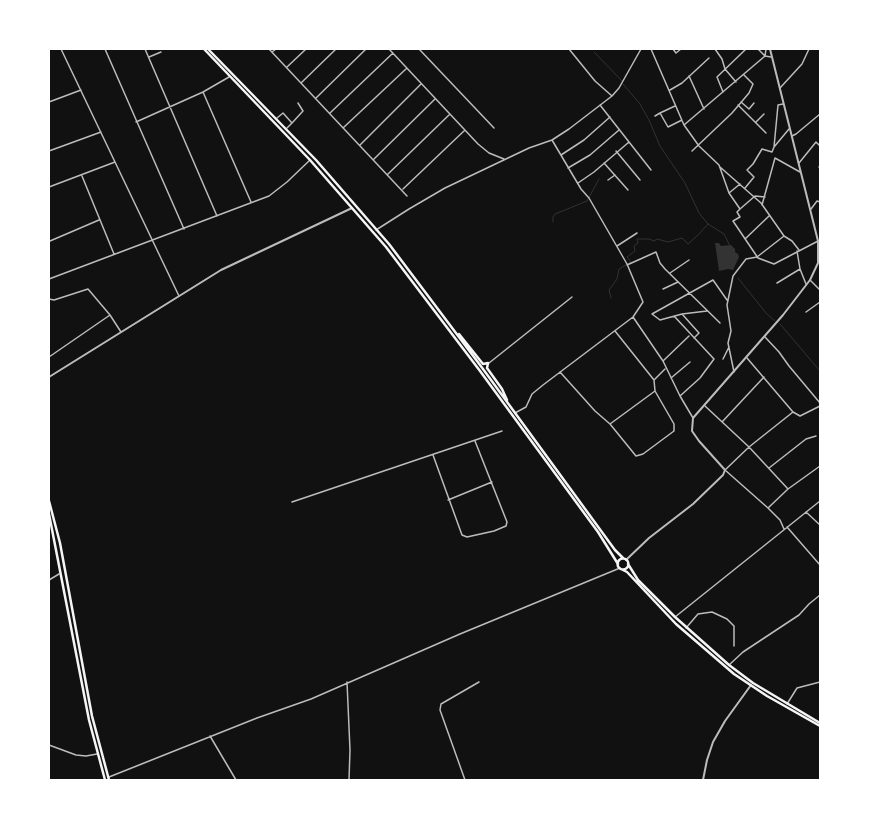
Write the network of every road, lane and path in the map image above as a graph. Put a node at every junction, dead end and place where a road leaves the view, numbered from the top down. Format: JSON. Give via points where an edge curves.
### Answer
{"nodes":[{"id":1,"x":61,"y":49,"type":"edge"},
{"id":2,"x":105,"y":49,"type":"edge"},
{"id":3,"x":145,"y":49,"type":"edge"},
{"id":4,"x":204,"y":49,"type":"edge"},
{"id":5,"x":208,"y":49,"type":"edge"},
{"id":6,"x":269,"y":49,"type":"edge"},
{"id":7,"x":276,"y":49,"type":"edge"},
{"id":8,"x":306,"y":49,"type":"edge"},
{"id":9,"x":336,"y":49,"type":"edge"},
{"id":10,"x":366,"y":49,"type":"edge"},
{"id":11,"x":389,"y":49,"type":"edge"},
{"id":12,"x":419,"y":49,"type":"edge"},
{"id":13,"x":569,"y":49,"type":"edge"},
{"id":14,"x":641,"y":49,"type":"edge"},
{"id":15,"x":651,"y":49,"type":"edge"},
{"id":16,"x":673,"y":49,"type":"edge"},
{"id":17,"x":681,"y":49,"type":"edge"},
{"id":18,"x":715,"y":49,"type":"edge"},
{"id":19,"x":746,"y":49,"type":"edge"},
{"id":20,"x":758,"y":49,"type":"edge"},
{"id":21,"x":766,"y":49,"type":"edge"},
{"id":22,"x":770,"y":49,"type":"edge"},
{"id":23,"x":809,"y":49,"type":"edge"},
{"id":24,"x":161,"y":52,"type":"dead end"},
{"id":25,"x":272,"y":52,"type":"junction"},
{"id":26,"x":393,"y":53,"type":"junction"},
{"id":27,"x":766,"y":56,"type":"junction"},
{"id":28,"x":149,"y":57,"type":"junction"},
{"id":29,"x":771,"y":57,"type":"junction"},
{"id":30,"x":709,"y":58,"type":"dead end"},
{"id":31,"x":287,"y":68,"type":"junction"},
{"id":32,"x":407,"y":68,"type":"junction"},
{"id":33,"x":725,"y":70,"type":"junction"},
{"id":34,"x":744,"y":75,"type":"junction"},
{"id":35,"x":230,"y":76,"type":"junction"},
{"id":36,"x":689,"y":76,"type":"junction"},
{"id":37,"x":736,"y":82,"type":"junction"},
{"id":38,"x":301,"y":83,"type":"junction"},
{"id":39,"x":421,"y":84,"type":"junction"},
{"id":40,"x":780,"y":88,"type":"junction"},
{"id":41,"x":81,"y":90,"type":"junction"},
{"id":42,"x":670,"y":90,"type":"junction"},
{"id":43,"x":203,"y":92,"type":"junction"},
{"id":44,"x":723,"y":92,"type":"junction"},
{"id":45,"x":612,"y":96,"type":"junction"},
{"id":46,"x":315,"y":98,"type":"junction"},
{"id":47,"x":435,"y":99,"type":"junction"},
{"id":48,"x":49,"y":102,"type":"edge"},
{"id":49,"x":741,"y":102,"type":"junction"},
{"id":50,"x":298,"y":103,"type":"dead end"},
{"id":51,"x":754,"y":104,"type":"dead end"},
{"id":52,"x":783,"y":104,"type":"junction"},
{"id":53,"x":600,"y":105,"type":"junction"},
{"id":54,"x":738,"y":105,"type":"junction"},
{"id":55,"x":675,"y":106,"type":"junction"},
{"id":56,"x":170,"y":107,"type":"junction"},
{"id":57,"x":704,"y":109,"type":"junction"},
{"id":58,"x":330,"y":113,"type":"junction"},
{"id":59,"x":660,"y":113,"type":"junction"},
{"id":60,"x":450,"y":114,"type":"junction"},
{"id":61,"x":764,"y":114,"type":"dead end"},
{"id":62,"x":820,"y":114,"type":"edge"},
{"id":63,"x":655,"y":116,"type":"dead end"},
{"id":64,"x":610,"y":117,"type":"junction"},
{"id":65,"x":277,"y":118,"type":"junction"},
{"id":66,"x":682,"y":120,"type":"junction"},
{"id":67,"x":136,"y":122,"type":"junction"},
{"id":68,"x":756,"y":122,"type":"junction"},
{"id":69,"x":292,"y":123,"type":"junction"},
{"id":70,"x":684,"y":125,"type":"junction"},
{"id":71,"x":287,"y":128,"type":"junction"},
{"id":72,"x":344,"y":128,"type":"junction"},
{"id":73,"x":494,"y":128,"type":"dead end"},
{"id":74,"x":791,"y":128,"type":"junction"},
{"id":75,"x":465,"y":130,"type":"junction"},
{"id":76,"x":619,"y":130,"type":"junction"},
{"id":77,"x":100,"y":132,"type":"junction"},
{"id":78,"x":766,"y":133,"type":"dead end"},
{"id":79,"x":792,"y":136,"type":"junction"},
{"id":80,"x":552,"y":140,"type":"junction"},
{"id":81,"x":629,"y":142,"type":"junction"},
{"id":82,"x":360,"y":145,"type":"junction"},
{"id":83,"x":699,"y":146,"type":"junction"},
{"id":84,"x":820,"y":146,"type":"edge"},
{"id":85,"x":774,"y":147,"type":"junction"},
{"id":86,"x":49,"y":151,"type":"edge"},
{"id":87,"x":692,"y":151,"type":"dead end"},
{"id":88,"x":616,"y":152,"type":"junction"},
{"id":89,"x":561,"y":155,"type":"junction"},
{"id":90,"x":374,"y":159,"type":"junction"},
{"id":91,"x":505,"y":159,"type":"junction"},
{"id":92,"x":310,"y":160,"type":"junction"},
{"id":93,"x":115,"y":162,"type":"junction"},
{"id":94,"x":604,"y":163,"type":"junction"},
{"id":95,"x":799,"y":164,"type":"junction"},
{"id":96,"x":719,"y":165,"type":"junction"},
{"id":97,"x":568,"y":168,"type":"junction"},
{"id":98,"x":651,"y":170,"type":"dead end"},
{"id":99,"x":800,"y":172,"type":"junction"},
{"id":100,"x":388,"y":174,"type":"junction"},
{"id":101,"x":614,"y":175,"type":"junction"},
{"id":102,"x":82,"y":176,"type":"junction"},
{"id":103,"x":608,"y":180,"type":"dead end"},
{"id":104,"x":640,"y":180,"type":"dead end"},
{"id":105,"x":577,"y":183,"type":"junction"},
{"id":106,"x":740,"y":184,"type":"junction"},
{"id":107,"x":49,"y":187,"type":"edge"},
{"id":108,"x":745,"y":188,"type":"junction"},
{"id":109,"x":402,"y":190,"type":"junction"},
{"id":110,"x":628,"y":190,"type":"dead end"},
{"id":111,"x":729,"y":193,"type":"junction"},
{"id":112,"x":407,"y":196,"type":"dead end"},
{"id":113,"x":755,"y":196,"type":"junction"},
{"id":114,"x":765,"y":197,"type":"junction"},
{"id":115,"x":820,"y":202,"type":"edge"},
{"id":116,"x":251,"y":203,"type":"junction"},
{"id":117,"x":762,"y":207,"type":"junction"},
{"id":118,"x":352,"y":208,"type":"junction"},
{"id":119,"x":740,"y":209,"type":"junction"},
{"id":120,"x":810,"y":210,"type":"junction"},
{"id":121,"x":217,"y":216,"type":"junction"},
{"id":122,"x":769,"y":216,"type":"junction"},
{"id":123,"x":99,"y":220,"type":"junction"},
{"id":124,"x":184,"y":229,"type":"junction"},
{"id":125,"x":376,"y":230,"type":"junction"},
{"id":126,"x":637,"y":233,"type":"dead end"},
{"id":127,"x":784,"y":236,"type":"junction"},
{"id":128,"x":744,"y":239,"type":"junction"},
{"id":129,"x":152,"y":240,"type":"junction"},
{"id":130,"x":819,"y":240,"type":"edge"},
{"id":131,"x":50,"y":241,"type":"dead end"},
{"id":132,"x":616,"y":246,"type":"junction"},
{"id":133,"x":798,"y":251,"type":"junction"},
{"id":134,"x":114,"y":254,"type":"junction"},
{"id":135,"x":757,"y":257,"type":"junction"},
{"id":136,"x":689,"y":260,"type":"dead end"},
{"id":137,"x":627,"y":265,"type":"junction"},
{"id":138,"x":800,"y":269,"type":"junction"},
{"id":139,"x":670,"y":273,"type":"junction"},
{"id":140,"x":49,"y":279,"type":"edge"},
{"id":141,"x":810,"y":280,"type":"junction"},
{"id":142,"x":678,"y":282,"type":"junction"},
{"id":143,"x":777,"y":283,"type":"dead end"},
{"id":144,"x":807,"y":284,"type":"junction"},
{"id":145,"x":663,"y":290,"type":"dead end"},
{"id":146,"x":820,"y":290,"type":"edge"},
{"id":147,"x":690,"y":294,"type":"junction"},
{"id":148,"x":179,"y":296,"type":"junction"},
{"id":149,"x":572,"y":298,"type":"dead end"},
{"id":150,"x":49,"y":299,"type":"edge"},
{"id":151,"x":728,"y":300,"type":"junction"},
{"id":152,"x":820,"y":302,"type":"edge"},
{"id":153,"x":707,"y":311,"type":"junction"},
{"id":154,"x":806,"y":312,"type":"dead end"},
{"id":155,"x":682,"y":314,"type":"junction"},
{"id":156,"x":110,"y":315,"type":"junction"},
{"id":157,"x":674,"y":316,"type":"junction"},
{"id":158,"x":633,"y":317,"type":"junction"},
{"id":159,"x":720,"y":323,"type":"dead end"},
{"id":160,"x":454,"y":330,"type":"junction"},
{"id":161,"x":615,"y":330,"type":"junction"},
{"id":162,"x":121,"y":332,"type":"junction"},
{"id":163,"x":690,"y":335,"type":"junction"},
{"id":164,"x":765,"y":337,"type":"junction"},
{"id":165,"x":693,"y":338,"type":"junction"},
{"id":166,"x":729,"y":347,"type":"junction"},
{"id":167,"x":49,"y":357,"type":"edge"},
{"id":168,"x":723,"y":358,"type":"dead end"},
{"id":169,"x":747,"y":358,"type":"junction"},
{"id":170,"x":663,"y":360,"type":"junction"},
{"id":171,"x":690,"y":362,"type":"dead end"},
{"id":172,"x":488,"y":363,"type":"junction"},
{"id":173,"x":666,"y":368,"type":"junction"},
{"id":174,"x":560,"y":372,"type":"junction"},
{"id":175,"x":734,"y":372,"type":"junction"},
{"id":176,"x":49,"y":377,"type":"edge"},
{"id":177,"x":764,"y":377,"type":"junction"},
{"id":178,"x":671,"y":378,"type":"junction"},
{"id":179,"x":654,"y":380,"type":"junction"},
{"id":180,"x":655,"y":392,"type":"junction"},
{"id":181,"x":680,"y":396,"type":"junction"},
{"id":182,"x":820,"y":405,"type":"edge"},
{"id":183,"x":705,"y":406,"type":"junction"},
{"id":184,"x":510,"y":407,"type":"junction"},
{"id":185,"x":794,"y":412,"type":"junction"},
{"id":186,"x":515,"y":413,"type":"junction"},
{"id":187,"x":693,"y":418,"type":"junction"},
{"id":188,"x":722,"y":422,"type":"junction"},
{"id":189,"x":610,"y":424,"type":"junction"},
{"id":190,"x":502,"y":431,"type":"dead end"},
{"id":191,"x":816,"y":436,"type":"dead end"},
{"id":192,"x":475,"y":441,"type":"junction"},
{"id":193,"x":749,"y":447,"type":"junction"},
{"id":194,"x":433,"y":455,"type":"junction"},
{"id":195,"x":820,"y":466,"type":"edge"},
{"id":196,"x":770,"y":468,"type":"junction"},
{"id":197,"x":725,"y":470,"type":"junction"},
{"id":198,"x":492,"y":482,"type":"junction"},
{"id":199,"x":788,"y":489,"type":"junction"},
{"id":200,"x":448,"y":500,"type":"junction"},
{"id":201,"x":49,"y":501,"type":"edge"},
{"id":202,"x":820,"y":501,"type":"edge"},
{"id":203,"x":292,"y":502,"type":"dead end"},
{"id":204,"x":768,"y":508,"type":"junction"},
{"id":205,"x":806,"y":512,"type":"junction"},
{"id":206,"x":49,"y":514,"type":"edge"},
{"id":207,"x":820,"y":525,"type":"edge"},
{"id":208,"x":787,"y":527,"type":"junction"},
{"id":209,"x":784,"y":529,"type":"junction"},
{"id":210,"x":624,"y":559,"type":"junction"},
{"id":211,"x":618,"y":564,"type":"junction"},
{"id":212,"x":628,"y":564,"type":"junction"},
{"id":213,"x":820,"y":565,"type":"edge"},
{"id":214,"x":621,"y":569,"type":"junction"},
{"id":215,"x":61,"y":573,"type":"junction"},
{"id":216,"x":49,"y":580,"type":"edge"},
{"id":217,"x":820,"y":595,"type":"edge"},
{"id":218,"x":675,"y":617,"type":"junction"},
{"id":219,"x":686,"y":628,"type":"junction"},
{"id":220,"x":734,"y":646,"type":"dead end"},
{"id":221,"x":729,"y":665,"type":"junction"},
{"id":222,"x":347,"y":682,"type":"junction"},
{"id":223,"x":479,"y":682,"type":"dead end"},
{"id":224,"x":820,"y":682,"type":"edge"},
{"id":225,"x":751,"y":685,"type":"junction"},
{"id":226,"x":786,"y":704,"type":"junction"},
{"id":227,"x":820,"y":723,"type":"edge"},
{"id":228,"x":820,"y":726,"type":"edge"},
{"id":229,"x":210,"y":736,"type":"junction"},
{"id":230,"x":49,"y":745,"type":"edge"},
{"id":231,"x":97,"y":754,"type":"junction"},
{"id":232,"x":109,"y":779,"type":"edge"},
{"id":233,"x":105,"y":780,"type":"edge"},
{"id":234,"x":236,"y":780,"type":"edge"},
{"id":235,"x":349,"y":780,"type":"edge"},
{"id":236,"x":465,"y":780,"type":"edge"},
{"id":237,"x":703,"y":780,"type":"edge"}],
"edges":[{"from":1,"to":41,"type":"street"},
{"from":2,"to":67,"type":"street"},
{"from":3,"to":28,"type":"street"},
{"from":4,"to":35,"type":"main road"},
{"from":5,"to":65,"type":"main road"},
{"from":6,"to":25,"type":"street"},
{"from":7,"to":25,"type":"street"},
{"from":8,"to":31,"type":"street"},
{"from":9,"to":38,"type":"street"},
{"from":10,"to":46,"type":"street"},
{"from":11,"to":26,"type":"street"},
{"from":12,"to":73,"type":"street"},
{"from":13,"to":45,"type":"street","via":[[595,81]]},
{"from":14,"to":45,"type":"street"},
{"from":15,"to":42,"type":"street"},
{"from":16,"to":17,"type":"street","via":[[676,53]]},
{"from":18,"to":33,"type":"street","via":[[722,59]]},
{"from":19,"to":33,"type":"street"},
{"from":20,"to":27,"type":"street"},
{"from":21,"to":27,"type":"street"},
{"from":22,"to":29,"type":"street"},
{"from":23,"to":40,"type":"street","via":[[802,64]]},
{"from":24,"to":28,"type":"street"},
{"from":25,"to":31,"type":"street"},
{"from":26,"to":32,"type":"street"},
{"from":26,"to":58,"type":"street"},
{"from":27,"to":29,"type":"street"},
{"from":27,"to":34,"type":"street"},
{"from":28,"to":56,"type":"street"},
{"from":29,"to":40,"type":"street"},
{"from":30,"to":36,"type":"street"},
{"from":31,"to":38,"type":"street"},
{"from":32,"to":39,"type":"street"},
{"from":32,"to":72,"type":"street"},
{"from":33,"to":37,"type":"street"},
{"from":33,"to":44,"type":"street","via":[[717,77]]},
{"from":34,"to":37,"type":"street"},
{"from":34,"to":49,"type":"street","via":[[753,85]]},
{"from":35,"to":43,"type":"street"},
{"from":35,"to":92,"type":"main road"},
{"from":36,"to":42,"type":"street"},
{"from":36,"to":57,"type":"street"},
{"from":37,"to":44,"type":"street"},
{"from":38,"to":46,"type":"street"},
{"from":39,"to":47,"type":"street"},
{"from":39,"to":82,"type":"street"},
{"from":40,"to":52,"type":"street"},
{"from":41,"to":48,"type":"street"},
{"from":41,"to":77,"type":"street"},
{"from":42,"to":55,"type":"street"},
{"from":43,"to":56,"type":"street"},
{"from":43,"to":116,"type":"street"},
{"from":44,"to":57,"type":"street"},
{"from":45,"to":53,"type":"street"},
{"from":46,"to":58,"type":"street"},
{"from":47,"to":60,"type":"street"},
{"from":47,"to":90,"type":"street"},
{"from":49,"to":51,"type":"street","via":[[749,110]]},
{"from":49,"to":54,"type":"street"},
{"from":50,"to":69,"type":"street","via":[[303,111]]},
{"from":52,"to":74,"type":"street"},
{"from":52,"to":85,"type":"street","via":[[778,105]]},
{"from":53,"to":64,"type":"street"},
{"from":53,"to":80,"type":"street"},
{"from":54,"to":68,"type":"street"},
{"from":54,"to":83,"type":"street"},
{"from":55,"to":59,"type":"street"},
{"from":55,"to":66,"type":"street"},
{"from":56,"to":67,"type":"street"},
{"from":56,"to":121,"type":"street"},
{"from":57,"to":70,"type":"street"},
{"from":58,"to":72,"type":"street"},
{"from":59,"to":63,"type":"street"},
{"from":59,"to":66,"type":"street","via":[[668,127]]},
{"from":60,"to":75,"type":"street"},
{"from":60,"to":100,"type":"street"},
{"from":61,"to":68,"type":"street"},
{"from":62,"to":79,"type":"street"},
{"from":64,"to":76,"type":"street"},
{"from":64,"to":89,"type":"street","via":[[584,140]]},
{"from":65,"to":69,"type":"street","via":[[283,113]]},
{"from":65,"to":71,"type":"main road"},
{"from":66,"to":70,"type":"street"},
{"from":67,"to":124,"type":"street"},
{"from":68,"to":78,"type":"street"},
{"from":69,"to":71,"type":"street"},
{"from":70,"to":83,"type":"street"},
{"from":71,"to":125,"type":"main road"},
{"from":72,"to":82,"type":"street"},
{"from":74,"to":79,"type":"street"},
{"from":74,"to":85,"type":"street"},
{"from":75,"to":91,"type":"street","via":[[489,153]]},
{"from":75,"to":109,"type":"street"},
{"from":76,"to":81,"type":"street"},
{"from":76,"to":97,"type":"street","via":[[590,155]]},
{"from":77,"to":86,"type":"street"},
{"from":77,"to":93,"type":"street"},
{"from":79,"to":95,"type":"street"},
{"from":80,"to":89,"type":"street"},
{"from":80,"to":91,"type":"street"},
{"from":81,"to":88,"type":"street"},
{"from":81,"to":98,"type":"street"},
{"from":82,"to":90,"type":"street"},
{"from":83,"to":87,"type":"street"},
{"from":83,"to":96,"type":"street"},
{"from":84,"to":95,"type":"street","via":[[816,142]]},
{"from":85,"to":108,"type":"street","via":[[772,152],[762,149],[747,170],[754,176]]},
{"from":88,"to":94,"type":"street"},
{"from":88,"to":104,"type":"street"},
{"from":89,"to":97,"type":"street"},
{"from":90,"to":100,"type":"street"},
{"from":91,"to":125,"type":"street","via":[[445,188]]},
{"from":92,"to":116,"type":"street","via":[[275,192]]},
{"from":92,"to":118,"type":"main road"},
{"from":93,"to":102,"type":"street"},
{"from":93,"to":129,"type":"street"},
{"from":94,"to":101,"type":"street"},
{"from":94,"to":105,"type":"street"},
{"from":95,"to":99,"type":"street"},
{"from":96,"to":106,"type":"street"},
{"from":96,"to":111,"type":"street"},
{"from":97,"to":105,"type":"street"},
{"from":99,"to":114,"type":"street","via":[[775,158]]},
{"from":99,"to":120,"type":"street"},
{"from":100,"to":109,"type":"street"},
{"from":101,"to":103,"type":"street"},
{"from":101,"to":110,"type":"street"},
{"from":102,"to":107,"type":"street"},
{"from":102,"to":123,"type":"street"},
{"from":105,"to":132,"type":"street","via":[[589,198]]},
{"from":106,"to":108,"type":"street"},
{"from":106,"to":111,"type":"street"},
{"from":108,"to":113,"type":"street"},
{"from":109,"to":112,"type":"street"},
{"from":111,"to":119,"type":"street"},
{"from":113,"to":114,"type":"street"},
{"from":113,"to":117,"type":"street"},
{"from":113,"to":119,"type":"street"},
{"from":114,"to":117,"type":"street"},
{"from":115,"to":120,"type":"street","via":[[817,201]]},
{"from":116,"to":121,"type":"street"},
{"from":117,"to":122,"type":"street"},
{"from":118,"to":148,"type":"street","via":[[238,261]]},
{"from":118,"to":211,"type":"main road","via":[[396,259],[463,347],[602,538]]},
{"from":119,"to":128,"type":"street","via":[[737,212],[740,217],[733,221]]},
{"from":120,"to":130,"type":"street"},
{"from":121,"to":124,"type":"street"},
{"from":122,"to":127,"type":"street"},
{"from":122,"to":128,"type":"street"},
{"from":123,"to":131,"type":"street"},
{"from":123,"to":134,"type":"street"},
{"from":124,"to":129,"type":"street"},
{"from":125,"to":160,"type":"main road"},
{"from":126,"to":132,"type":"street"},
{"from":127,"to":133,"type":"street","via":[[792,241]]},
{"from":127,"to":135,"type":"street"},
{"from":128,"to":135,"type":"street"},
{"from":129,"to":134,"type":"street"},
{"from":129,"to":148,"type":"street"},
{"from":130,"to":133,"type":"street"},
{"from":130,"to":141,"type":"street","via":[[818,263]]},
{"from":132,"to":137,"type":"street"},
{"from":133,"to":135,"type":"street","via":[[774,264]]},
{"from":133,"to":138,"type":"street"},
{"from":134,"to":140,"type":"street"},
{"from":135,"to":151,"type":"street","via":[[746,260],[732,276]]},
{"from":136,"to":139,"type":"street"},
{"from":137,"to":139,"type":"street","via":[[656,252],[660,263]]},
{"from":137,"to":158,"type":"street","via":[[643,302]]},
{"from":138,"to":143,"type":"street"},
{"from":138,"to":144,"type":"street"},
{"from":139,"to":142,"type":"street"},
{"from":141,"to":144,"type":"street"},
{"from":141,"to":146,"type":"street"},
{"from":142,"to":145,"type":"street"},
{"from":142,"to":147,"type":"street"},
{"from":144,"to":164,"type":"street"},
{"from":147,"to":151,"type":"street","via":[[713,280]]},
{"from":147,"to":153,"type":"street"},
{"from":147,"to":157,"type":"street","via":[[652,314],[660,320]]},
{"from":148,"to":162,"type":"street"},
{"from":149,"to":172,"type":"street"},
{"from":150,"to":156,"type":"street","via":[[54,300],[88,289]]},
{"from":151,"to":166,"type":"street","via":[[731,331]]},
{"from":152,"to":154,"type":"street"},
{"from":153,"to":155,"type":"street"},
{"from":153,"to":159,"type":"street"},
{"from":155,"to":157,"type":"street"},
{"from":155,"to":165,"type":"street","via":[[699,333]]},
{"from":156,"to":162,"type":"street"},
{"from":156,"to":167,"type":"street"},
{"from":157,"to":163,"type":"street"},
{"from":158,"to":161,"type":"street"},
{"from":158,"to":170,"type":"street"},
{"from":160,"to":172,"type":"main road","via":[[483,364]]},
{"from":160,"to":184,"type":"main road"},
{"from":161,"to":174,"type":"street"},
{"from":161,"to":179,"type":"street"},
{"from":162,"to":176,"type":"street"},
{"from":163,"to":165,"type":"street"},
{"from":163,"to":170,"type":"street"},
{"from":164,"to":169,"type":"street"},
{"from":164,"to":182,"type":"street","via":[[780,352]]},
{"from":165,"to":181,"type":"street","via":[[714,359],[700,378]]},
{"from":166,"to":168,"type":"street"},
{"from":166,"to":175,"type":"street"},
{"from":169,"to":175,"type":"street"},
{"from":169,"to":177,"type":"street"},
{"from":170,"to":173,"type":"street"},
{"from":171,"to":178,"type":"street"},
{"from":172,"to":184,"type":"main road","via":[[487,368],[502,389]]},
{"from":173,"to":178,"type":"street"},
{"from":173,"to":179,"type":"street"},
{"from":174,"to":186,"type":"street","via":[[532,394],[526,407]]},
{"from":174,"to":189,"type":"street"},
{"from":175,"to":183,"type":"street"},
{"from":177,"to":185,"type":"street"},
{"from":177,"to":188,"type":"street"},
{"from":178,"to":181,"type":"street"},
{"from":179,"to":180,"type":"street"},
{"from":180,"to":189,"type":"street"},
{"from":180,"to":189,"type":"street","via":[[674,424],[673,433],[642,455],[636,456]]},
{"from":181,"to":187,"type":"street"},
{"from":182,"to":185,"type":"street","via":[[800,416]]},
{"from":183,"to":187,"type":"street"},
{"from":183,"to":188,"type":"street"},
{"from":184,"to":186,"type":"main road"},
{"from":185,"to":193,"type":"street"},
{"from":186,"to":210,"type":"main road"},
{"from":187,"to":197,"type":"street","via":[[692,431]]},
{"from":188,"to":193,"type":"street"},
{"from":190,"to":192,"type":"street"},
{"from":191,"to":196,"type":"street","via":[[806,439]]},
{"from":192,"to":194,"type":"street"},
{"from":192,"to":198,"type":"street"},
{"from":193,"to":196,"type":"street"},
{"from":193,"to":197,"type":"street"},
{"from":194,"to":200,"type":"street"},
{"from":194,"to":203,"type":"street"},
{"from":195,"to":199,"type":"street"},
{"from":196,"to":199,"type":"street"},
{"from":197,"to":204,"type":"street"},
{"from":197,"to":210,"type":"street","via":[[723,475],[692,504]]},
{"from":198,"to":200,"type":"street"},
{"from":198,"to":200,"type":"street","via":[[507,523],[494,531],[467,538],[463,536]]},
{"from":199,"to":204,"type":"street"},
{"from":201,"to":232,"type":"main road","via":[[60,543],[92,716]]},
{"from":202,"to":205,"type":"street"},
{"from":204,"to":209,"type":"street","via":[[780,520]]},
{"from":205,"to":207,"type":"street"},
{"from":205,"to":208,"type":"street"},
{"from":206,"to":215,"type":"main road"},
{"from":208,"to":209,"type":"street"},
{"from":208,"to":213,"type":"street"},
{"from":209,"to":218,"type":"street"},
{"from":210,"to":211,"type":"main road"},
{"from":210,"to":212,"type":"main road"},
{"from":211,"to":214,"type":"main road"},
{"from":212,"to":214,"type":"main road","via":[[626,569]]},
{"from":212,"to":218,"type":"main road","via":[[638,580]]},
{"from":214,"to":222,"type":"street"},
{"from":214,"to":225,"type":"main road","via":[[627,572],[686,633]]},
{"from":215,"to":216,"type":"street"},
{"from":215,"to":231,"type":"main road"},
{"from":217,"to":221,"type":"street","via":[[800,615],[743,652]]},
{"from":218,"to":219,"type":"main road"},
{"from":219,"to":220,"type":"street","via":[[698,614],[712,612],[727,619],[734,626]]},
{"from":219,"to":221,"type":"main road"},
{"from":221,"to":226,"type":"main road"},
{"from":222,"to":229,"type":"street","via":[[311,699]]},
{"from":222,"to":235,"type":"street"},
{"from":223,"to":236,"type":"street","via":[[441,704],[440,710]]},
{"from":224,"to":226,"type":"street","via":[[797,688]]},
{"from":225,"to":228,"type":"main road"},
{"from":225,"to":237,"type":"street","via":[[713,742]]},
{"from":226,"to":227,"type":"main road"},
{"from":229,"to":232,"type":"street"},
{"from":229,"to":234,"type":"street"},
{"from":230,"to":231,"type":"street","via":[[86,756]]},
{"from":231,"to":233,"type":"main road"}]}
